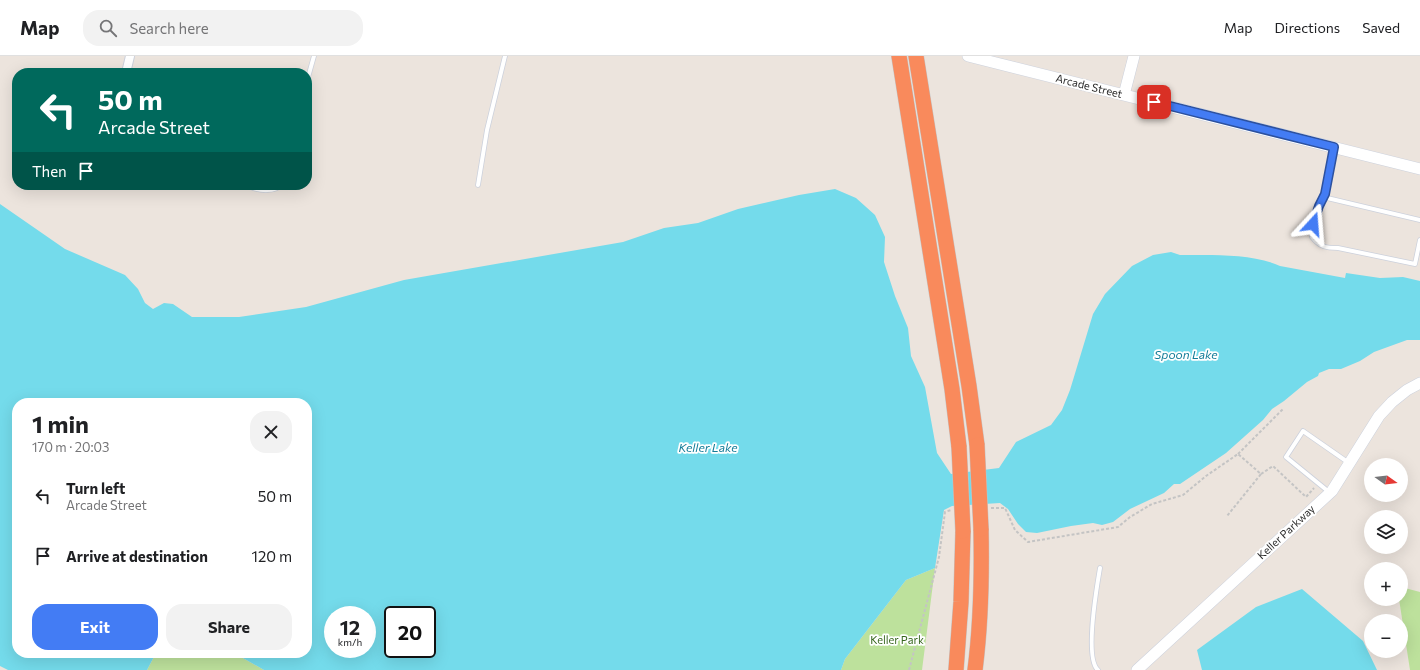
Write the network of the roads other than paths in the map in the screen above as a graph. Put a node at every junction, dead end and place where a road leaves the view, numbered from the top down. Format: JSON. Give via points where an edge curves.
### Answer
{"nodes":[{"id":1,"x":130,"y":56,"type":"edge"},
{"id":2,"x":314,"y":56,"type":"edge"},
{"id":3,"x":505,"y":56,"type":"edge"},
{"id":4,"x":898,"y":56,"type":"edge"},
{"id":5,"x":916,"y":56,"type":"edge"},
{"id":6,"x":968,"y":56,"type":"edge"},
{"id":7,"x":1134,"y":56,"type":"edge"},
{"id":8,"x":127,"y":68,"type":"edge"},
{"id":9,"x":311,"y":68,"type":"edge"},
{"id":10,"x":1124,"y":95,"type":"junction"},
{"id":11,"x":1334,"y":147,"type":"junction"},
{"id":12,"x":1420,"y":169,"type":"edge"},
{"id":13,"x":478,"y":185,"type":"dead end"},
{"id":14,"x":264,"y":190,"type":"edge"},
{"id":15,"x":274,"y":190,"type":"edge"},
{"id":16,"x":1323,"y":197,"type":"junction"},
{"id":17,"x":1420,"y":220,"type":"edge"},
{"id":18,"x":1420,"y":240,"type":"edge"},
{"id":19,"x":1420,"y":383,"type":"edge"},
{"id":20,"x":1349,"y":463,"type":"junction"},
{"id":21,"x":1327,"y":495,"type":"junction"},
{"id":22,"x":1100,"y":568,"type":"dead end"},
{"id":23,"x":956,"y":670,"type":"edge"},
{"id":24,"x":976,"y":670,"type":"edge"},
{"id":25,"x":1098,"y":670,"type":"edge"},
{"id":26,"x":1137,"y":670,"type":"edge"}],
"edges":[{"from":1,"to":8,"type":"street"},
{"from":2,"to":9,"type":"lane"},
{"from":3,"to":13,"type":"lane"},
{"from":4,"to":23,"type":"highway","bridge":true,"via":[[952,389],[959,447],[963,531],[962,602]]},
{"from":5,"to":24,"type":"highway","bridge":true,"via":[[970,386],[977,445],[982,562]]},
{"from":6,"to":10,"type":"street","name":"Arcade Street"},
{"from":7,"to":10,"type":"street"},
{"from":10,"to":11,"type":"street","name":"Arcade Street"},
{"from":11,"to":12,"type":"street","name":"Arcade Street"},
{"from":11,"to":16,"type":"lane"},
{"from":14,"to":15,"type":"lane"},
{"from":16,"to":17,"type":"lane"},
{"from":16,"to":18,"type":"lane","via":[[1313,224],[1312,237],[1326,248],[1338,248],[1414,264]]},
{"from":19,"to":20,"type":"street","name":"Keller Parkway","via":[[1392,402],[1379,416]]},
{"from":20,"to":21,"type":"street","name":"Keller Parkway"},
{"from":20,"to":21,"type":"lane","via":[[1303,431],[1286,457]]},
{"from":21,"to":26,"type":"street","name":"Keller Parkway"},
{"from":22,"to":25,"type":"lane","via":[[1091,653],[1095,668]]}]}
